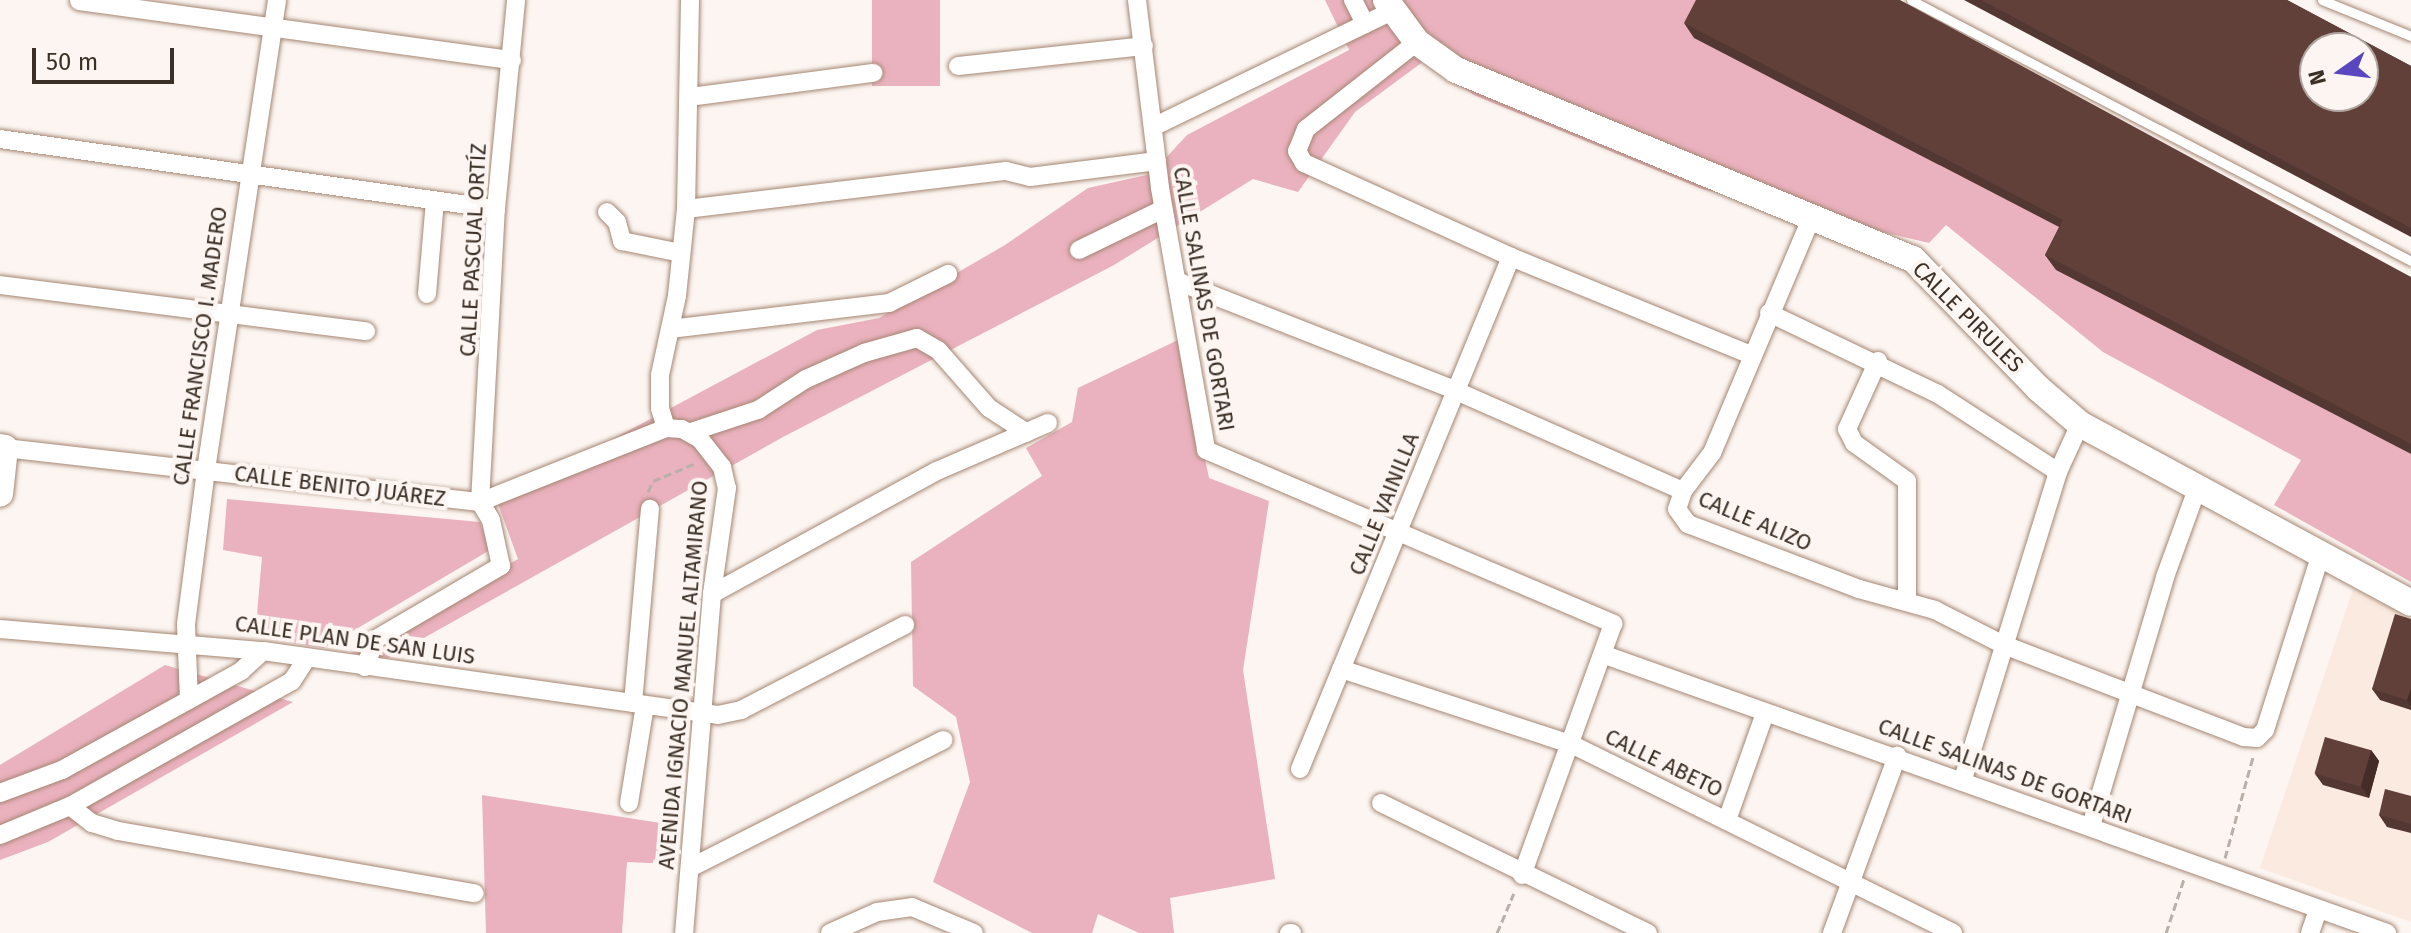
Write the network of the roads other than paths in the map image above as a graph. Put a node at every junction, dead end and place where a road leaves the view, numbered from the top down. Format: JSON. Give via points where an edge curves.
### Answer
{"nodes":[{"id":1,"x":277,"y":0,"type":"edge"},
{"id":2,"x":516,"y":0,"type":"edge"},
{"id":3,"x":690,"y":0,"type":"edge"},
{"id":4,"x":1137,"y":0,"type":"edge"},
{"id":5,"x":1353,"y":0,"type":"edge"},
{"id":6,"x":1911,"y":0,"type":"edge"},
{"id":7,"x":2322,"y":0,"type":"edge"},
{"id":8,"x":79,"y":1,"type":"edge"},
{"id":9,"x":1389,"y":6,"type":"edge"},
{"id":10,"x":1365,"y":24,"type":"junction"},
{"id":11,"x":274,"y":30,"type":"junction"},
{"id":12,"x":2411,"y":36,"type":"edge"},
{"id":13,"x":1417,"y":42,"type":"junction"},
{"id":14,"x":1144,"y":46,"type":"junction"},
{"id":15,"x":512,"y":60,"type":"junction"},
{"id":16,"x":958,"y":66,"type":"dead end"},
{"id":17,"x":873,"y":73,"type":"dead end"},
{"id":18,"x":690,"y":97,"type":"junction"},
{"id":19,"x":1153,"y":127,"type":"junction"},
{"id":20,"x":0,"y":139,"type":"edge"},
{"id":21,"x":1157,"y":161,"type":"junction"},
{"id":22,"x":248,"y":174,"type":"junction"},
{"id":23,"x":435,"y":201,"type":"junction"},
{"id":24,"x":496,"y":209,"type":"junction"},
{"id":25,"x":686,"y":209,"type":"junction"},
{"id":26,"x":1163,"y":209,"type":"junction"},
{"id":27,"x":607,"y":212,"type":"dead end"},
{"id":28,"x":1813,"y":214,"type":"junction"},
{"id":29,"x":1079,"y":250,"type":"dead end"},
{"id":30,"x":681,"y":253,"type":"junction"},
{"id":31,"x":1511,"y":257,"type":"junction"},
{"id":32,"x":2411,"y":261,"type":"edge"},
{"id":33,"x":948,"y":274,"type":"dead end"},
{"id":34,"x":1179,"y":282,"type":"junction"},
{"id":35,"x":0,"y":285,"type":"edge"},
{"id":36,"x":427,"y":294,"type":"dead end"},
{"id":37,"x":230,"y":312,"type":"junction"},
{"id":38,"x":1769,"y":313,"type":"junction"},
{"id":39,"x":670,"y":329,"type":"junction"},
{"id":40,"x":366,"y":331,"type":"dead end"},
{"id":41,"x":1751,"y":355,"type":"junction"},
{"id":42,"x":1878,"y":361,"type":"junction"},
{"id":43,"x":1454,"y":390,"type":"junction"},
{"id":44,"x":1048,"y":423,"type":"dead end"},
{"id":45,"x":2080,"y":424,"type":"junction"},
{"id":46,"x":666,"y":428,"type":"junction"},
{"id":47,"x":691,"y":432,"type":"junction"},
{"id":48,"x":1027,"y":433,"type":"junction"},
{"id":49,"x":2,"y":448,"type":"edge"},
{"id":50,"x":206,"y":470,"type":"junction"},
{"id":51,"x":2058,"y":472,"type":"junction"},
{"id":52,"x":2197,"y":489,"type":"junction"},
{"id":53,"x":1683,"y":491,"type":"junction"},
{"id":54,"x":0,"y":494,"type":"edge"},
{"id":55,"x":480,"y":502,"type":"junction"},
{"id":56,"x":650,"y":509,"type":"road end"},
{"id":57,"x":1399,"y":533,"type":"junction"},
{"id":58,"x":2320,"y":557,"type":"junction"},
{"id":59,"x":712,"y":594,"type":"junction"},
{"id":60,"x":1907,"y":601,"type":"junction"},
{"id":61,"x":2411,"y":603,"type":"edge"},
{"id":62,"x":905,"y":625,"type":"dead end"},
{"id":63,"x":0,"y":629,"type":"edge"},
{"id":64,"x":187,"y":641,"type":"junction"},
{"id":65,"x":2004,"y":645,"type":"junction"},
{"id":66,"x":263,"y":651,"type":"junction"},
{"id":67,"x":1605,"y":655,"type":"junction"},
{"id":68,"x":307,"y":658,"type":"junction"},
{"id":69,"x":365,"y":667,"type":"junction"},
{"id":70,"x":1341,"y":669,"type":"junction"},
{"id":71,"x":2132,"y":693,"type":"junction"},
{"id":72,"x":189,"y":700,"type":"junction"},
{"id":73,"x":639,"y":704,"type":"junction"},
{"id":74,"x":1765,"y":713,"type":"junction"},
{"id":75,"x":701,"y":714,"type":"junction"},
{"id":76,"x":943,"y":740,"type":"dead end"},
{"id":77,"x":1571,"y":744,"type":"junction"},
{"id":78,"x":1897,"y":756,"type":"junction"},
{"id":79,"x":1300,"y":769,"type":"dead end"},
{"id":80,"x":1963,"y":779,"type":"junction"},
{"id":81,"x":0,"y":793,"type":"edge"},
{"id":82,"x":629,"y":803,"type":"dead end"},
{"id":83,"x":1381,"y":803,"type":"dead end"},
{"id":84,"x":70,"y":806,"type":"junction"},
{"id":85,"x":1727,"y":820,"type":"junction"},
{"id":86,"x":2091,"y":826,"type":"junction"},
{"id":87,"x":0,"y":835,"type":"edge"},
{"id":88,"x":690,"y":868,"type":"junction"},
{"id":89,"x":1522,"y":875,"type":"junction"},
{"id":90,"x":1852,"y":881,"type":"junction"},
{"id":91,"x":475,"y":893,"type":"dead end"},
{"id":92,"x":2318,"y":910,"type":"junction"},
{"id":93,"x":932,"y":924,"type":"edge"},
{"id":94,"x":684,"y":933,"type":"edge"},
{"id":95,"x":830,"y":933,"type":"edge"},
{"id":96,"x":974,"y":933,"type":"edge"},
{"id":97,"x":1648,"y":933,"type":"edge"},
{"id":98,"x":1832,"y":933,"type":"edge"},
{"id":99,"x":1953,"y":933,"type":"edge"},
{"id":100,"x":2310,"y":933,"type":"edge"},
{"id":101,"x":2387,"y":933,"type":"edge"}],
"edges":[{"from":1,"to":11,"type":"street","name":"CALLE FRANCISCO I. MADERO"},
{"from":2,"to":15,"type":"street","name":"CALLE PASCUAL ORTÍZ"},
{"from":3,"to":18,"type":"street"},
{"from":4,"to":14,"type":"street","name":"CALLE SALINAS DE GORTARI"},
{"from":5,"to":10,"type":"street"},
{"from":6,"to":32,"type":"lane"},
{"from":7,"to":12,"type":"lane"},
{"from":8,"to":11,"type":"street"},
{"from":9,"to":10,"type":"street"},
{"from":9,"to":13,"type":"street","name":"CALLE PIRULES"},
{"from":10,"to":19,"type":"street"},
{"from":11,"to":15,"type":"street"},
{"from":11,"to":22,"type":"street","name":"CALLE FRANCISCO I. MADERO"},
{"from":13,"to":28,"type":"street","name":"CALLE PIRULES","via":[[1456,70],[1534,104]]},
{"from":13,"to":31,"type":"street","via":[[1306,129],[1297,151],[1304,163]]},
{"from":14,"to":16,"type":"street"},
{"from":14,"to":19,"type":"street","name":"CALLE SALINAS DE GORTARI"},
{"from":15,"to":24,"type":"street","name":"CALLE PASCUAL ORTÍZ"},
{"from":17,"to":18,"type":"street"},
{"from":18,"to":25,"type":"street"},
{"from":19,"to":21,"type":"street","name":"CALLE SALINAS DE GORTARI"},
{"from":20,"to":22,"type":"street"},
{"from":21,"to":25,"type":"street","via":[[1030,177],[1006,171]]},
{"from":21,"to":26,"type":"street","name":"CALLE SALINAS DE GORTARI"},
{"from":22,"to":23,"type":"street"},
{"from":22,"to":37,"type":"street","name":"CALLE FRANCISCO I. MADERO"},
{"from":23,"to":24,"type":"street"},
{"from":23,"to":36,"type":"street"},
{"from":24,"to":55,"type":"street","name":"CALLE PASCUAL ORTÍZ"},
{"from":25,"to":30,"type":"street"},
{"from":26,"to":29,"type":"street"},
{"from":26,"to":34,"type":"street","name":"CALLE SALINAS DE GORTARI"},
{"from":27,"to":30,"type":"street","via":[[617,222],[622,241]]},
{"from":28,"to":38,"type":"street"},
{"from":28,"to":45,"type":"street","name":"CALLE PIRULES","via":[[1924,267],[2039,389]]},
{"from":30,"to":39,"type":"street"},
{"from":31,"to":41,"type":"street"},
{"from":31,"to":43,"type":"street","name":"CALLE VAINILLA"},
{"from":33,"to":39,"type":"street","via":[[889,303]]},
{"from":34,"to":43,"type":"street","name":"CALLE ALIZO"},
{"from":34,"to":57,"type":"street","name":"CALLE SALINAS DE GORTARI","via":[[1206,450]]},
{"from":35,"to":37,"type":"street"},
{"from":37,"to":40,"type":"street"},
{"from":37,"to":50,"type":"street","name":"CALLE FRANCISCO I. MADERO"},
{"from":38,"to":41,"type":"street"},
{"from":38,"to":42,"type":"street"},
{"from":39,"to":46,"type":"street","via":[[660,386]]},
{"from":41,"to":53,"type":"street","via":[[1712,453]]},
{"from":42,"to":51,"type":"street"},
{"from":42,"to":60,"type":"street","via":[[1847,429],[1854,443],[1907,481]]},
{"from":43,"to":53,"type":"street","name":"CALLE ALIZO"},
{"from":43,"to":57,"type":"street","name":"CALLE VAINILLA"},
{"from":44,"to":48,"type":"street"},
{"from":45,"to":51,"type":"street"},
{"from":45,"to":52,"type":"street","name":"CALLE PIRULES"},
{"from":46,"to":47,"type":"street"},
{"from":46,"to":55,"type":"street","name":"CALLE BENITO JUÁREZ"},
{"from":47,"to":48,"type":"street","via":[[758,410],[806,379],[872,350],[926,340],[989,408]]},
{"from":47,"to":59,"type":"street","name":"AVENIDA IGNACIO MANUEL ALTAMIRANO","via":[[707,446],[727,481]]},
{"from":48,"to":59,"type":"street","via":[[937,471]]},
{"from":49,"to":50,"type":"street","name":"CALLE BENITO JUÁREZ"},
{"from":49,"to":54,"type":"street"},
{"from":50,"to":55,"type":"street","name":"CALLE BENITO JUÁREZ"},
{"from":50,"to":64,"type":"street","name":"CALLE FRANCISCO I. MADERO"},
{"from":51,"to":65,"type":"street"},
{"from":52,"to":58,"type":"street","name":"CALLE PIRULES"},
{"from":52,"to":71,"type":"street"},
{"from":53,"to":60,"type":"street","name":"CALLE ALIZO","via":[[1677,509],[1688,524],[1859,589]]},
{"from":55,"to":69,"type":"street","via":[[491,520],[501,566],[376,639]]},
{"from":56,"to":73,"type":"street"},
{"from":57,"to":67,"type":"street","name":"CALLE SALINAS DE GORTARI","via":[[1613,624]]},
{"from":57,"to":70,"type":"street","name":"CALLE VAINILLA"},
{"from":58,"to":61,"type":"street","name":"CALLE PIRULES"},
{"from":58,"to":71,"type":"street","name":"CALLE ALIZO","via":[[2265,730],[2257,738]]},
{"from":59,"to":75,"type":"street","name":"AVENIDA IGNACIO MANUEL ALTAMIRANO"},
{"from":60,"to":65,"type":"street","name":"CALLE ALIZO"},
{"from":62,"to":75,"type":"street","name":"CALLE PLAN DE SAN LUIS","via":[[741,710]]},
{"from":63,"to":64,"type":"street","name":"CALLE PLAN DE SAN LUIS"},
{"from":64,"to":66,"type":"street","name":"CALLE PLAN DE SAN LUIS"},
{"from":64,"to":72,"type":"street","name":"CALLE FRANCISCO I. MADERO"},
{"from":65,"to":71,"type":"street","name":"CALLE ALIZO"},
{"from":65,"to":80,"type":"street"},
{"from":66,"to":68,"type":"street","name":"CALLE PLAN DE SAN LUIS"},
{"from":66,"to":72,"type":"street","via":[[241,671]]},
{"from":67,"to":74,"type":"street","name":"CALLE SALINAS DE GORTARI"},
{"from":67,"to":77,"type":"street"},
{"from":68,"to":69,"type":"street","name":"CALLE PLAN DE SAN LUIS"},
{"from":68,"to":84,"type":"street","via":[[292,681]]},
{"from":69,"to":73,"type":"street","name":"CALLE PLAN DE SAN LUIS"},
{"from":70,"to":77,"type":"street","name":"CALLE ABETO"},
{"from":70,"to":79,"type":"street","name":"CALLE VAINILLA"},
{"from":71,"to":86,"type":"street"},
{"from":72,"to":81,"type":"street","via":[[62,770]]},
{"from":73,"to":75,"type":"street","name":"CALLE PLAN DE SAN LUIS"},
{"from":73,"to":82,"type":"street"},
{"from":74,"to":78,"type":"street","name":"CALLE SALINAS DE GORTARI"},
{"from":74,"to":85,"type":"street"},
{"from":75,"to":88,"type":"street","name":"AVENIDA IGNACIO MANUEL ALTAMIRANO"},
{"from":76,"to":88,"type":"street"},
{"from":77,"to":85,"type":"street","name":"CALLE ABETO"},
{"from":77,"to":89,"type":"street"},
{"from":78,"to":80,"type":"street","name":"CALLE SALINAS DE GORTARI"},
{"from":78,"to":90,"type":"street"},
{"from":80,"to":86,"type":"street","name":"CALLE SALINAS DE GORTARI"},
{"from":83,"to":89,"type":"street"},
{"from":84,"to":87,"type":"street"},
{"from":84,"to":91,"type":"street","via":[[92,823],[118,831]]},
{"from":85,"to":90,"type":"street","name":"CALLE ABETO"},
{"from":86,"to":92,"type":"street","name":"CALLE SALINAS DE GORTARI"},
{"from":88,"to":94,"type":"street","name":"AVENIDA IGNACIO MANUEL ALTAMIRANO"},
{"from":89,"to":97,"type":"street"},
{"from":90,"to":98,"type":"street"},
{"from":90,"to":99,"type":"street","name":"CALLE ABETO"},
{"from":92,"to":100,"type":"street"},
{"from":92,"to":101,"type":"street","name":"CALLE SALINAS DE GORTARI"},
{"from":93,"to":95,"type":"street","via":[[895,907]]},
{"from":93,"to":96,"type":"street"}]}
